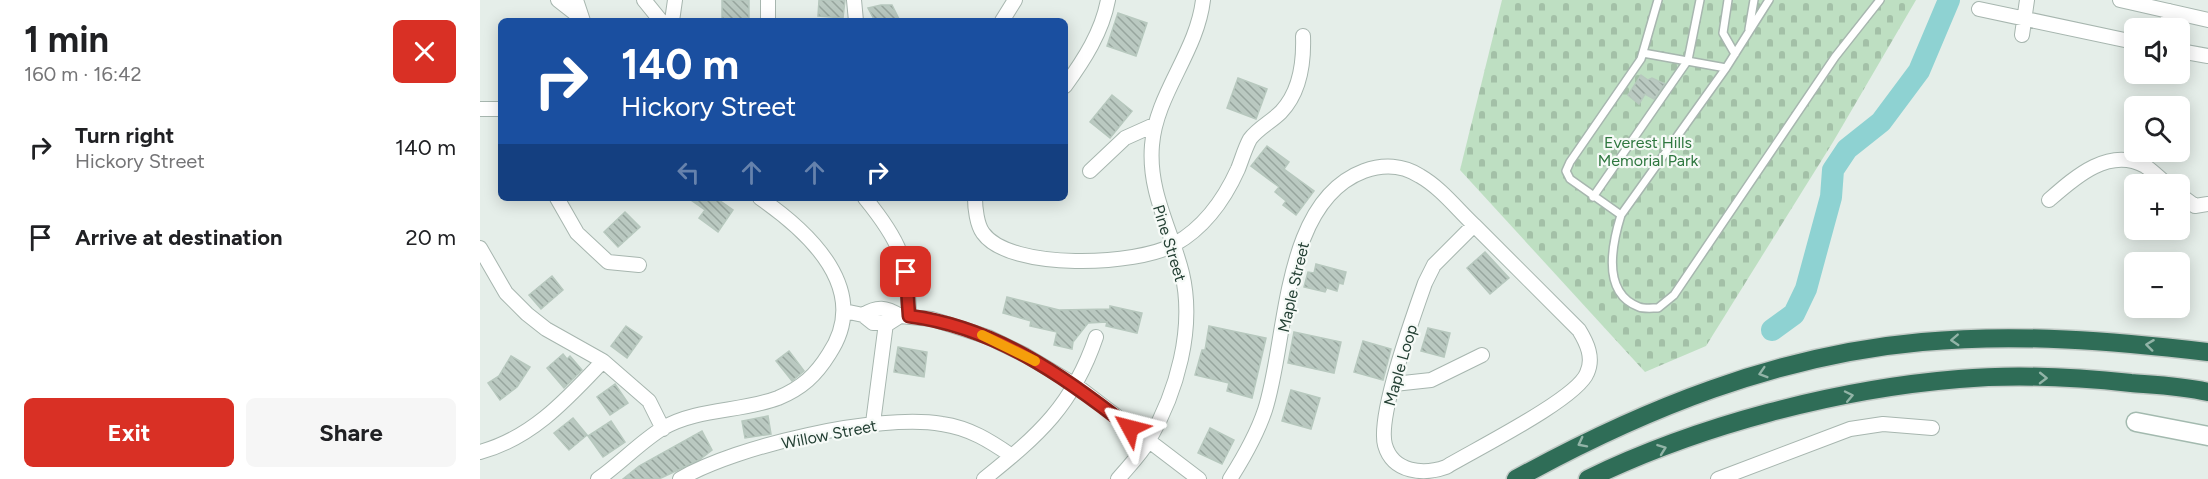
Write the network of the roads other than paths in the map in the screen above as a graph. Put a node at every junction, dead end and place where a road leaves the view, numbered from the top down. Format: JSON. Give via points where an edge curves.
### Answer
{"nodes":[{"id":1,"x":558,"y":0,"type":"edge"},
{"id":2,"x":576,"y":0,"type":"edge"},
{"id":3,"x":644,"y":0,"type":"edge"},
{"id":4,"x":675,"y":0,"type":"edge"},
{"id":5,"x":768,"y":0,"type":"edge"},
{"id":6,"x":855,"y":0,"type":"edge"},
{"id":7,"x":1015,"y":0,"type":"edge"},
{"id":8,"x":1108,"y":0,"type":"edge"},
{"id":9,"x":1203,"y":0,"type":"edge"},
{"id":10,"x":1658,"y":0,"type":"edge"},
{"id":11,"x":1700,"y":0,"type":"edge"},
{"id":12,"x":1728,"y":0,"type":"edge"},
{"id":13,"x":1754,"y":0,"type":"edge"},
{"id":14,"x":1769,"y":0,"type":"edge"},
{"id":15,"x":1880,"y":0,"type":"edge"},
{"id":16,"x":2027,"y":0,"type":"edge"},
{"id":17,"x":2120,"y":0,"type":"edge"},
{"id":18,"x":2138,"y":2,"type":"edge"},
{"id":19,"x":2176,"y":8,"type":"edge"},
{"id":20,"x":1979,"y":9,"type":"dead end"},
{"id":21,"x":2024,"y":17,"type":"junction"},
{"id":22,"x":580,"y":18,"type":"edge"},
{"id":23,"x":581,"y":18,"type":"edge"},
{"id":24,"x":659,"y":18,"type":"edge"},
{"id":25,"x":672,"y":18,"type":"edge"},
{"id":26,"x":768,"y":18,"type":"edge"},
{"id":27,"x":856,"y":18,"type":"edge"},
{"id":28,"x":1004,"y":18,"type":"edge"},
{"id":29,"x":2208,"y":20,"type":"edge"},
{"id":30,"x":1749,"y":32,"type":"junction"},
{"id":31,"x":2022,"y":35,"type":"dead end"},
{"id":32,"x":1303,"y":36,"type":"dead end"},
{"id":33,"x":2124,"y":40,"type":"edge"},
{"id":34,"x":1643,"y":53,"type":"junction"},
{"id":35,"x":2190,"y":53,"type":"edge"},
{"id":36,"x":1735,"y":54,"type":"junction"},
{"id":37,"x":2208,"y":56,"type":"edge"},
{"id":38,"x":1688,"y":60,"type":"junction"},
{"id":39,"x":1726,"y":68,"type":"junction"},
{"id":40,"x":1068,"y":82,"type":"edge"},
{"id":41,"x":480,"y":108,"type":"edge"},
{"id":42,"x":498,"y":109,"type":"edge"},
{"id":43,"x":1154,"y":125,"type":"junction"},
{"id":44,"x":1089,"y":171,"type":"dead end"},
{"id":45,"x":2155,"y":174,"type":"edge"},
{"id":46,"x":1593,"y":197,"type":"junction"},
{"id":47,"x":2049,"y":200,"type":"dead end"},
{"id":48,"x":559,"y":201,"type":"edge"},
{"id":49,"x":764,"y":201,"type":"edge"},
{"id":50,"x":867,"y":201,"type":"edge"},
{"id":51,"x":975,"y":201,"type":"edge"},
{"id":52,"x":2190,"y":202,"type":"edge"},
{"id":53,"x":2208,"y":204,"type":"edge"},
{"id":54,"x":1621,"y":215,"type":"junction"},
{"id":55,"x":1474,"y":225,"type":"junction"},
{"id":56,"x":1173,"y":246,"type":"junction"},
{"id":57,"x":482,"y":254,"type":"edge"},
{"id":58,"x":639,"y":265,"type":"dead end"},
{"id":59,"x":844,"y":311,"type":"junction"},
{"id":60,"x":863,"y":315,"type":"junction"},
{"id":61,"x":904,"y":316,"type":"junction"},
{"id":62,"x":886,"y":322,"type":"junction"},
{"id":63,"x":1096,"y":337,"type":"dead end"},
{"id":64,"x":2208,"y":352,"type":"edge"},
{"id":65,"x":1482,"y":355,"type":"dead end"},
{"id":66,"x":603,"y":361,"type":"junction"},
{"id":67,"x":1394,"y":384,"type":"junction"},
{"id":68,"x":1077,"y":386,"type":"junction"},
{"id":69,"x":2208,"y":392,"type":"edge"},
{"id":70,"x":2136,"y":422,"type":"dead end"},
{"id":71,"x":873,"y":423,"type":"junction"},
{"id":72,"x":1932,"y":428,"type":"dead end"},
{"id":73,"x":663,"y":429,"type":"junction"},
{"id":74,"x":2208,"y":436,"type":"edge"},
{"id":75,"x":1148,"y":442,"type":"junction"},
{"id":76,"x":480,"y":452,"type":"edge"},
{"id":77,"x":1012,"y":456,"type":"junction"},
{"id":78,"x":598,"y":479,"type":"edge"},
{"id":79,"x":680,"y":479,"type":"edge"},
{"id":80,"x":984,"y":479,"type":"edge"},
{"id":81,"x":1118,"y":479,"type":"edge"},
{"id":82,"x":1199,"y":479,"type":"edge"},
{"id":83,"x":1230,"y":479,"type":"edge"},
{"id":84,"x":1516,"y":479,"type":"edge"},
{"id":85,"x":1588,"y":479,"type":"edge"},
{"id":86,"x":1718,"y":479,"type":"edge"}],
"edges":[{"from":1,"to":22,"type":"street"},
{"from":2,"to":23,"type":"street"},
{"from":3,"to":24,"type":"street"},
{"from":4,"to":25,"type":"street"},
{"from":5,"to":26,"type":"street"},
{"from":6,"to":27,"type":"street"},
{"from":7,"to":28,"type":"street"},
{"from":8,"to":40,"type":"street","via":[[1084,59]]},
{"from":9,"to":43,"type":"street","name":"Pine Street","via":[[1189,50]]},
{"from":10,"to":34,"type":"lane"},
{"from":11,"to":38,"type":"lane"},
{"from":12,"to":36,"type":"lane","via":[[1723,33]]},
{"from":13,"to":30,"type":"lane"},
{"from":14,"to":30,"type":"lane"},
{"from":15,"to":54,"type":"lane","via":[[1835,57],[1674,295],[1658,308],[1639,307],[1621,293],[1611,271]]},
{"from":16,"to":21,"type":"street"},
{"from":17,"to":18,"type":"street"},
{"from":18,"to":19,"type":"street"},
{"from":19,"to":29,"type":"street"},
{"from":20,"to":21,"type":"street"},
{"from":21,"to":31,"type":"street"},
{"from":21,"to":33,"type":"street"},
{"from":30,"to":36,"type":"lane"},
{"from":32,"to":56,"type":"street","via":[[1301,71],[1291,100],[1250,140],[1225,195],[1206,220]]},
{"from":34,"to":38,"type":"lane"},
{"from":34,"to":46,"type":"lane","via":[[1567,167],[1570,179]]},
{"from":35,"to":37,"type":"street"},
{"from":36,"to":39,"type":"lane"},
{"from":38,"to":39,"type":"lane"},
{"from":38,"to":46,"type":"lane"},
{"from":39,"to":54,"type":"lane"},
{"from":41,"to":42,"type":"street"},
{"from":43,"to":44,"type":"street","via":[[1125,138]]},
{"from":43,"to":56,"type":"street","name":"Pine Street","via":[[1152,178]]},
{"from":45,"to":47,"type":"street","via":[[2145,166],[2116,160],[2105,162],[2076,177]]},
{"from":46,"to":54,"type":"lane"},
{"from":48,"to":58,"type":"street","via":[[577,233],[608,262]]},
{"from":49,"to":59,"type":"street","via":[[813,240],[832,272]]},
{"from":50,"to":61,"type":"street","via":[[901,250],[906,272]]},
{"from":51,"to":56,"type":"street","via":[[983,233],[1008,251],[1056,260],[1106,261],[1136,258]]},
{"from":52,"to":53,"type":"street","via":[[2195,206]]},
{"from":55,"to":67,"type":"street","name":"Maple Loop","via":[[1434,265],[1417,306]]},
{"from":55,"to":67,"type":"street","name":"Maple Loop","via":[[1579,330],[1588,344],[1587,373],[1579,386],[1557,402],[1430,473],[1413,472],[1396,462],[1385,445],[1384,420]]},
{"from":55,"to":83,"type":"street","name":"Maple Street","via":[[1435,187],[1407,169],[1373,168],[1355,174],[1337,187],[1320,207],[1300,250],[1265,410]]},
{"from":56,"to":75,"type":"street","name":"Pine Street","via":[[1185,299],[1182,351],[1175,384]]},
{"from":57,"to":66,"type":"street","via":[[506,293],[527,314]]},
{"from":59,"to":60,"type":"street"},
{"from":59,"to":73,"type":"street","via":[[835,346],[814,377],[778,398],[690,417]]},
{"from":60,"to":61,"type":"street","via":[[873,309],[889,309]]},
{"from":60,"to":62,"type":"street","via":[[873,323]]},
{"from":61,"to":62,"type":"street"},
{"from":61,"to":68,"type":"street","via":[[940,321],[988,337]]},
{"from":62,"to":71,"type":"street"},
{"from":63,"to":68,"type":"street"},
{"from":64,"to":84,"type":"highway","one_way":true,"via":[[2139,344],[1985,338],[1845,353],[1766,372],[1649,412]]},
{"from":65,"to":67,"type":"street","via":[[1431,380]]},
{"from":66,"to":73,"type":"street","via":[[649,401]]},
{"from":66,"to":76,"type":"street","via":[[534,427],[504,446]]},
{"from":68,"to":75,"type":"street"},
{"from":68,"to":77,"type":"street","via":[[1039,434]]},
{"from":85,"to":69,"type":"highway","one_way":true,"via":[[1661,448],[1757,417],[1856,394],[1959,379],[2092,379]]},
{"from":70,"to":74,"type":"street"},
{"from":71,"to":77,"type":"street","name":"Willow Street","via":[[942,424],[981,435]]},
{"from":71,"to":79,"type":"street","name":"Willow Street","via":[[746,452]]},
{"from":72,"to":86,"type":"street","via":[[1883,424],[1850,429]]},
{"from":73,"to":78,"type":"street"},
{"from":75,"to":81,"type":"street","name":"Pine Street"},
{"from":75,"to":82,"type":"street"},
{"from":77,"to":80,"type":"street"}]}
